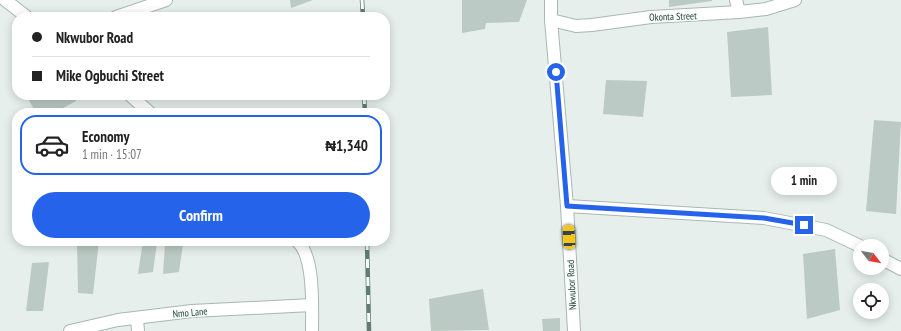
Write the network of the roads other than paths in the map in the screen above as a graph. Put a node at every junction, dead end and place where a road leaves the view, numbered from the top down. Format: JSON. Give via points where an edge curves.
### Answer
{"nodes":[{"id":1,"x":6,"y":0,"type":"edge"},
{"id":2,"x":166,"y":0,"type":"edge"},
{"id":3,"x":551,"y":0,"type":"edge"},
{"id":4,"x":736,"y":0,"type":"edge"},
{"id":5,"x":795,"y":0,"type":"edge"},
{"id":6,"x":21,"y":12,"type":"edge"},
{"id":7,"x":131,"y":12,"type":"edge"},
{"id":8,"x":739,"y":12,"type":"junction"},
{"id":9,"x":551,"y":20,"type":"junction"},
{"id":10,"x":136,"y":100,"type":"edge"},
{"id":11,"x":144,"y":108,"type":"edge"},
{"id":12,"x":567,"y":206,"type":"junction"},
{"id":13,"x":853,"y":243,"type":"edge"},
{"id":14,"x":301,"y":246,"type":"edge"},
{"id":15,"x":889,"y":263,"type":"edge"},
{"id":16,"x":901,"y":269,"type":"edge"},
{"id":17,"x":312,"y":305,"type":"junction"},
{"id":18,"x":137,"y":319,"type":"junction"},
{"id":19,"x":70,"y":331,"type":"edge"},
{"id":20,"x":138,"y":331,"type":"edge"},
{"id":21,"x":312,"y":331,"type":"edge"},
{"id":22,"x":574,"y":331,"type":"edge"}],
"edges":[{"from":1,"to":6,"type":"street"},
{"from":2,"to":7,"type":"street"},
{"from":3,"to":9,"type":"street","name":"Nkwubor Road"},
{"from":4,"to":8,"type":"street"},
{"from":5,"to":8,"type":"street","name":"Okonta Street","via":[[766,9]]},
{"from":8,"to":9,"type":"street","name":"Okonta Street","via":[[651,16],[582,26]]},
{"from":9,"to":12,"type":"street","name":"Nkwubor Road"},
{"from":10,"to":11,"type":"street"},
{"from":12,"to":13,"type":"street","via":[[764,218],[826,230]]},
{"from":12,"to":22,"type":"street","name":"Nkwubor Road"},
{"from":14,"to":17,"type":"street","via":[[307,255]]},
{"from":15,"to":16,"type":"street"},
{"from":17,"to":18,"type":"street","name":"Nmo Lane","via":[[192,311]]},
{"from":17,"to":21,"type":"street"},
{"from":18,"to":19,"type":"street","name":"Nmo Lane","via":[[112,321]]},
{"from":18,"to":20,"type":"street"}]}
